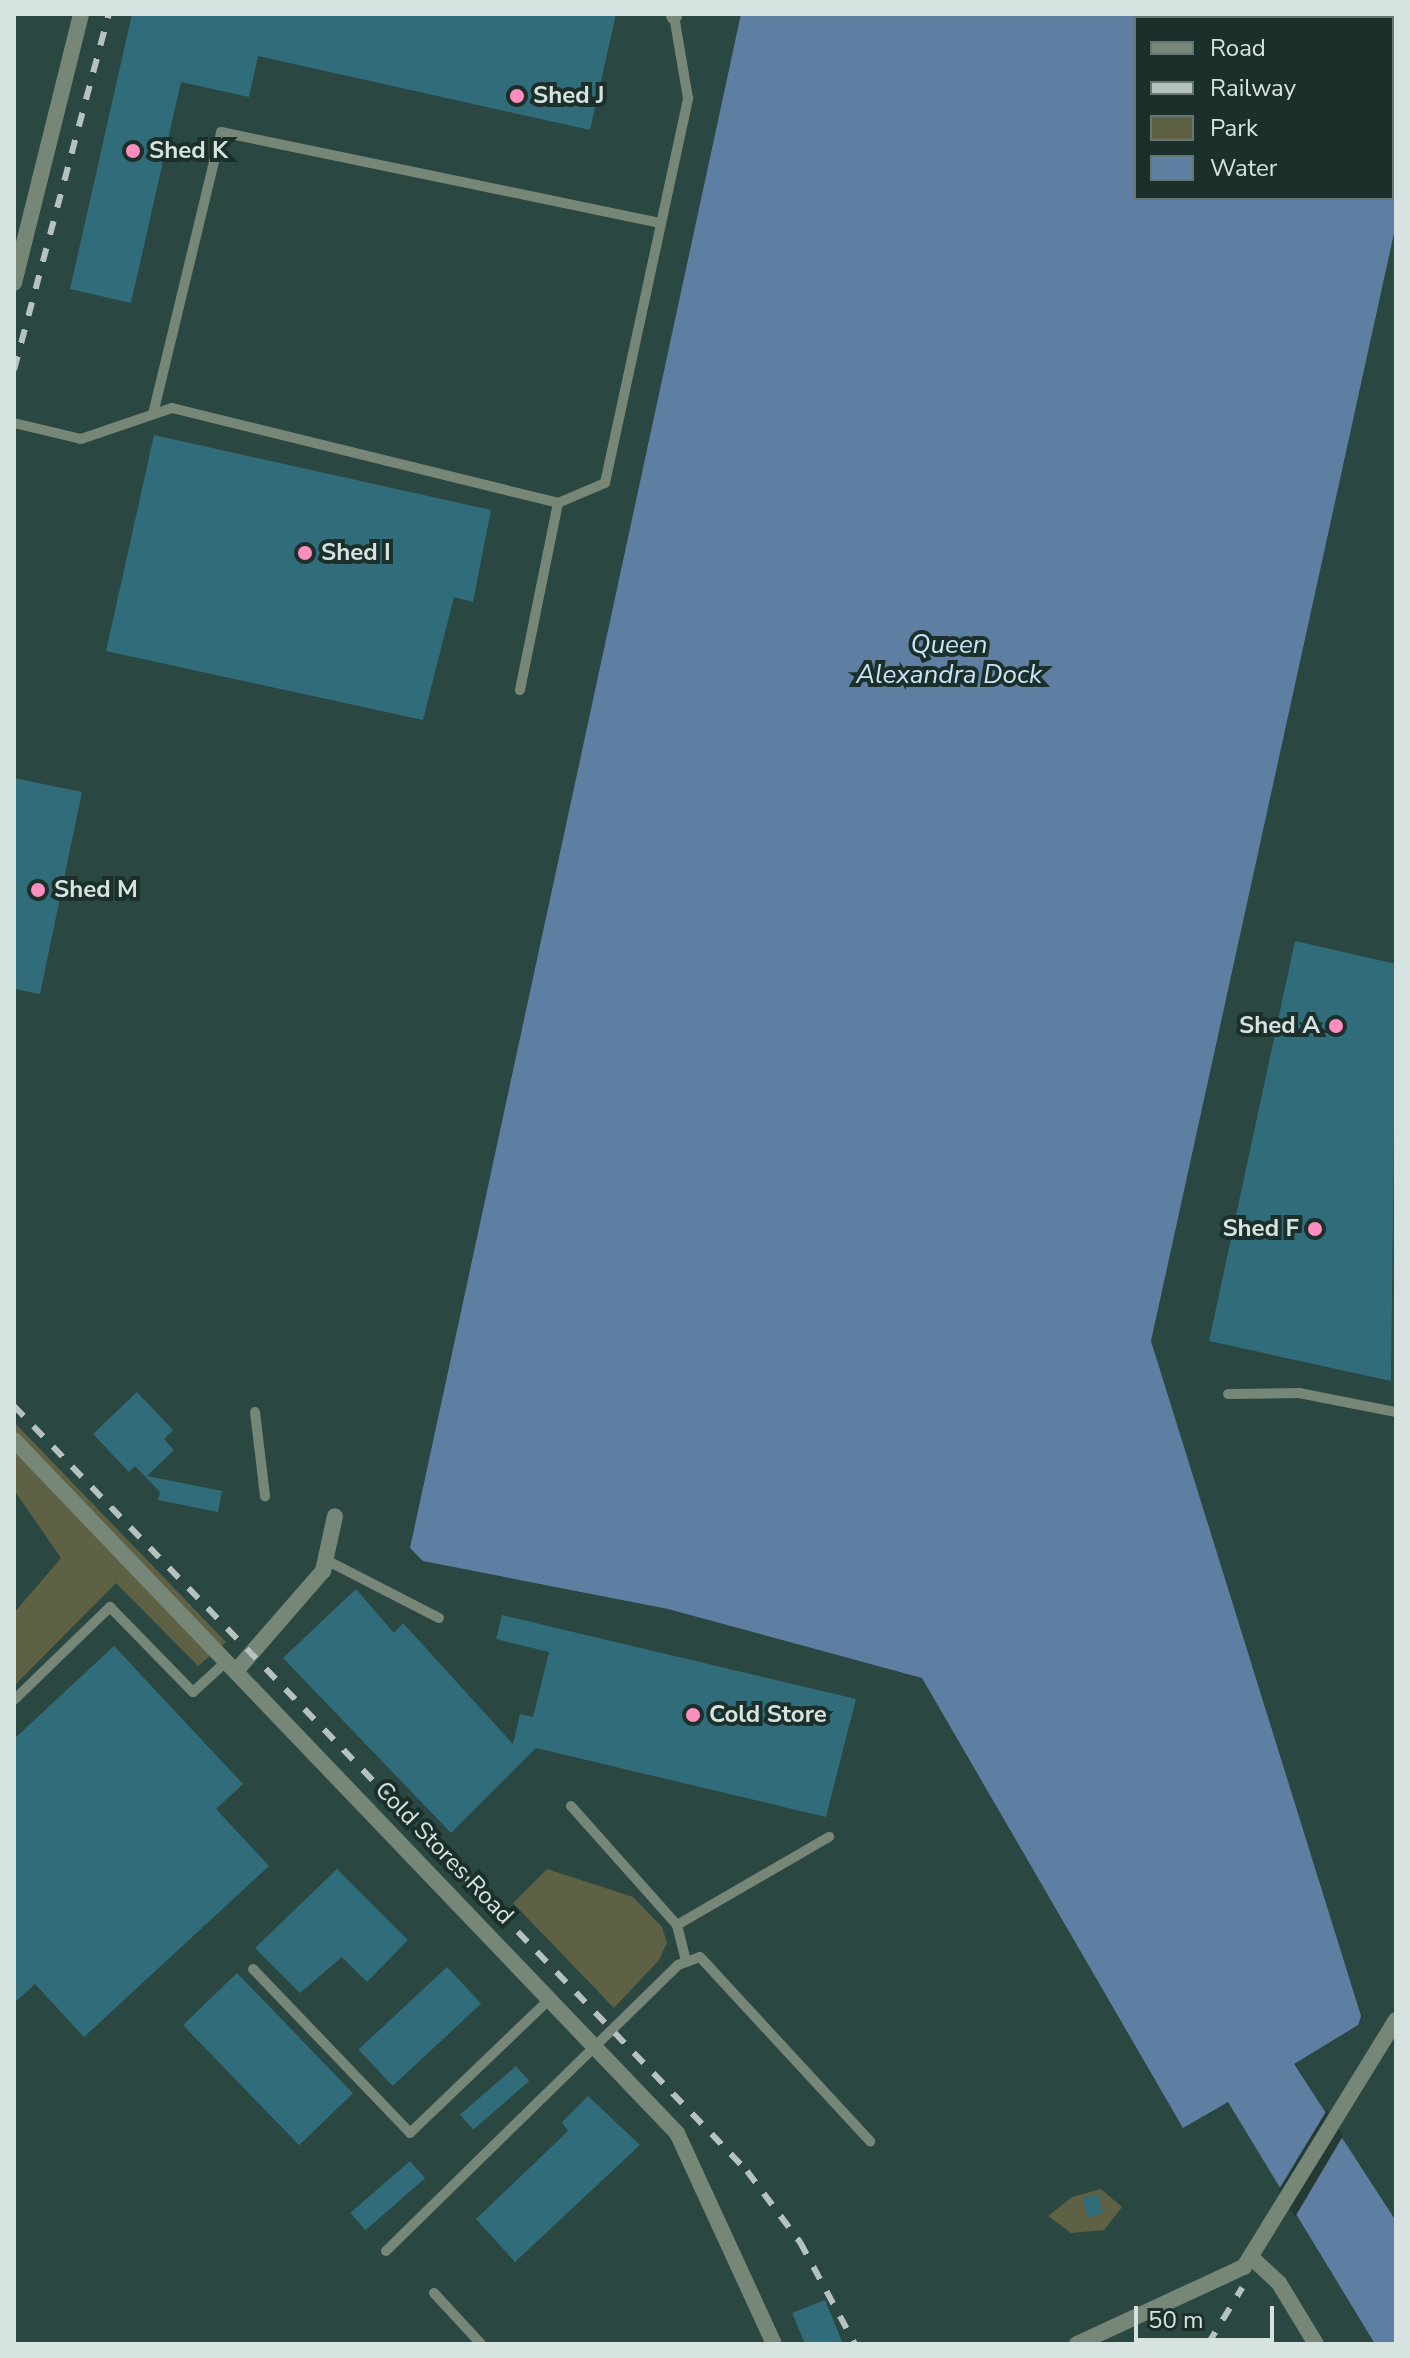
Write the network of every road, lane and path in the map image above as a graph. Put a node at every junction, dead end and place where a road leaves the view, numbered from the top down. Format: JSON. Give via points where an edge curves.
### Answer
{"nodes":[{"id":1,"x":81,"y":14,"type":"edge"},
{"id":2,"x":674,"y":15,"type":"edge"},
{"id":3,"x":661,"y":223,"type":"junction"},
{"id":4,"x":14,"y":283,"type":"edge"},
{"id":5,"x":153,"y":414,"type":"junction"},
{"id":6,"x":14,"y":423,"type":"edge"},
{"id":7,"x":558,"y":503,"type":"junction"},
{"id":8,"x":520,"y":690,"type":"dead end"},
{"id":9,"x":1228,"y":1394,"type":"dead end"},
{"id":10,"x":255,"y":1412,"type":"dead end"},
{"id":11,"x":1396,"y":1412,"type":"edge"},
{"id":12,"x":14,"y":1440,"type":"edge"},
{"id":13,"x":265,"y":1496,"type":"dead end"},
{"id":14,"x":335,"y":1516,"type":"dead end"},
{"id":15,"x":326,"y":1560,"type":"junction"},
{"id":16,"x":439,"y":1618,"type":"dead end"},
{"id":17,"x":232,"y":1666,"type":"junction"},
{"id":18,"x":14,"y":1700,"type":"edge"},
{"id":19,"x":571,"y":1806,"type":"dead end"},
{"id":20,"x":829,"y":1837,"type":"dead end"},
{"id":21,"x":677,"y":1925,"type":"junction"},
{"id":22,"x":686,"y":1962,"type":"junction"},
{"id":23,"x":253,"y":1969,"type":"dead end"},
{"id":24,"x":551,"y":1998,"type":"junction"},
{"id":25,"x":1396,"y":2020,"type":"edge"},
{"id":26,"x":596,"y":2044,"type":"junction"},
{"id":27,"x":870,"y":2141,"type":"dead end"},
{"id":28,"x":386,"y":2251,"type":"dead end"},
{"id":29,"x":1251,"y":2257,"type":"junction"},
{"id":30,"x":434,"y":2293,"type":"dead end"},
{"id":31,"x":481,"y":2344,"type":"edge"},
{"id":32,"x":774,"y":2344,"type":"edge"},
{"id":33,"x":1077,"y":2344,"type":"edge"},
{"id":34,"x":1316,"y":2344,"type":"edge"}],
"edges":[{"from":1,"to":4,"type":"street"},
{"from":2,"to":3,"type":"lane","via":[[688,98]]},
{"from":3,"to":5,"type":"lane","via":[[221,132]]},
{"from":3,"to":7,"type":"lane","via":[[605,483]]},
{"from":5,"to":6,"type":"lane","via":[[81,439]]},
{"from":5,"to":7,"type":"lane","via":[[172,408]]},
{"from":7,"to":8,"type":"lane"},
{"from":9,"to":11,"type":"lane","via":[[1299,1393]]},
{"from":10,"to":13,"type":"lane"},
{"from":12,"to":17,"type":"street","name":"Cold Stores Road"},
{"from":14,"to":15,"type":"street"},
{"from":15,"to":16,"type":"lane"},
{"from":15,"to":17,"type":"street","via":[[298,1606]]},
{"from":17,"to":18,"type":"lane","via":[[193,1692],[110,1607]]},
{"from":17,"to":24,"type":"street","name":"Cold Stores Road"},
{"from":19,"to":21,"type":"lane"},
{"from":20,"to":21,"type":"lane"},
{"from":21,"to":22,"type":"lane"},
{"from":22,"to":26,"type":"lane"},
{"from":22,"to":27,"type":"lane","via":[[700,1957]]},
{"from":23,"to":24,"type":"lane","via":[[410,2133]]},
{"from":24,"to":26,"type":"street","name":"Cold Stores Road"},
{"from":25,"to":29,"type":"street"},
{"from":26,"to":28,"type":"lane"},
{"from":26,"to":32,"type":"street","name":"Cold Stores Road","via":[[677,2133]]},
{"from":29,"to":33,"type":"street","via":[[1234,2275]]},
{"from":29,"to":34,"type":"street","via":[[1279,2283]]},
{"from":30,"to":31,"type":"lane"}]}
